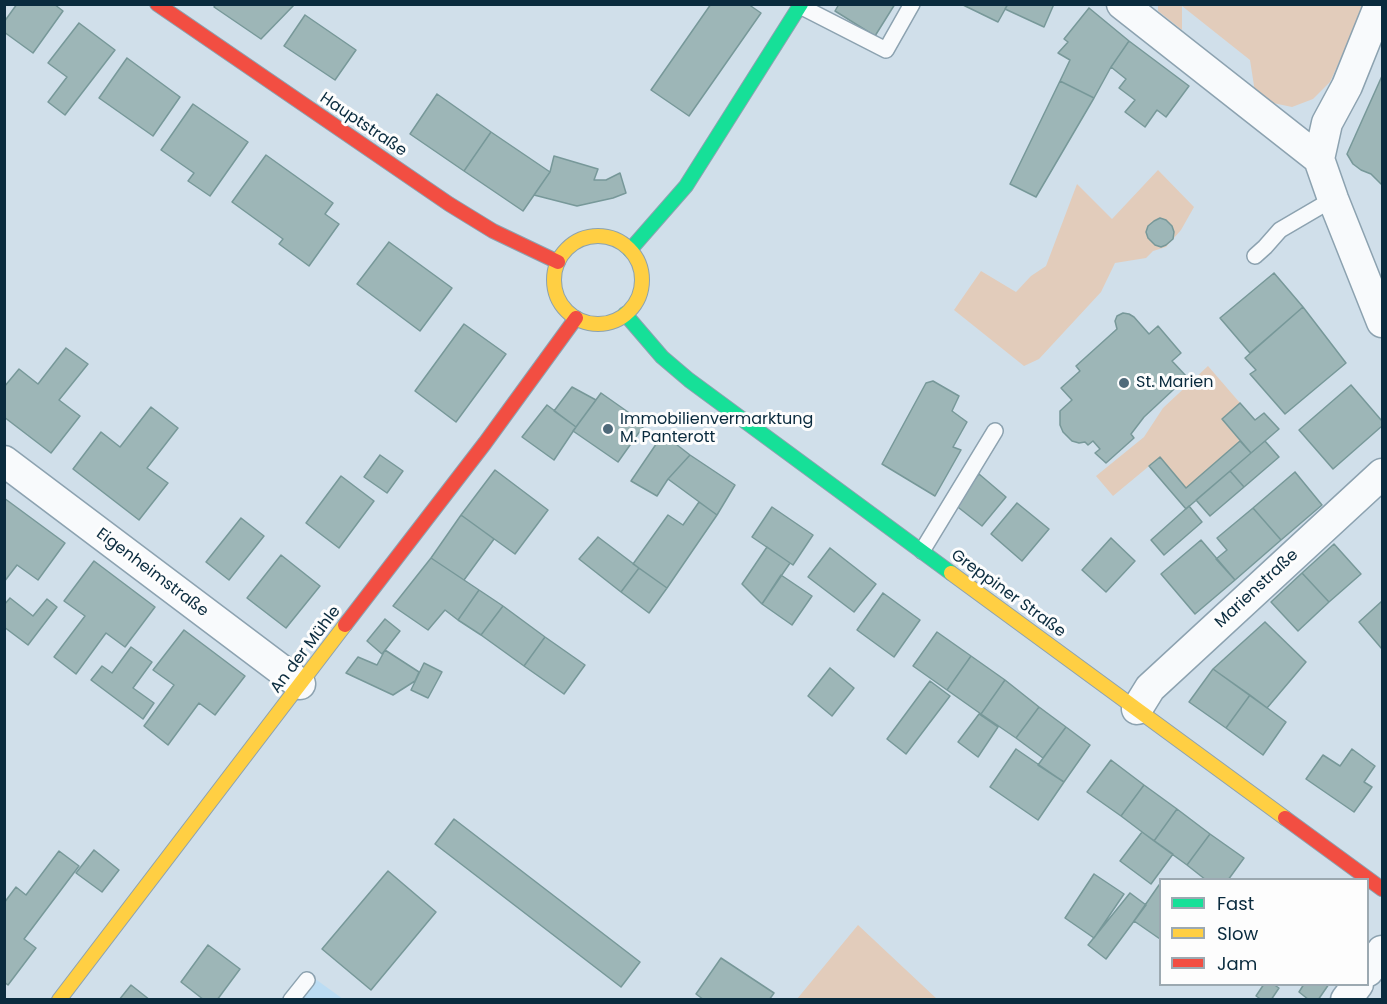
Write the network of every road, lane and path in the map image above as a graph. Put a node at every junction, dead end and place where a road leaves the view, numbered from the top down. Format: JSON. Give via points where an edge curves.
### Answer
{"nodes":[{"id":1,"x":157,"y":4,"type":"edge"},
{"id":2,"x":912,"y":4,"type":"edge"},
{"id":3,"x":1122,"y":4,"type":"edge"},
{"id":4,"x":1380,"y":4,"type":"edge"},
{"id":5,"x":801,"y":5,"type":"edge"},
{"id":6,"x":1318,"y":159,"type":"junction"},
{"id":7,"x":1333,"y":199,"type":"junction"},
{"id":8,"x":630,"y":250,"type":"junction"},
{"id":9,"x":1255,"y":256,"type":"dead end"},
{"id":10,"x":558,"y":262,"type":"junction"},
{"id":11,"x":626,"y":314,"type":"junction"},
{"id":12,"x":576,"y":318,"type":"junction"},
{"id":13,"x":1383,"y":322,"type":"edge"},
{"id":14,"x":995,"y":431,"type":"dead end"},
{"id":15,"x":4,"y":461,"type":"edge"},
{"id":16,"x":1383,"y":474,"type":"edge"},
{"id":17,"x":922,"y":551,"type":"junction"},
{"id":18,"x":300,"y":684,"type":"junction"},
{"id":19,"x":1137,"y":709,"type":"junction"},
{"id":20,"x":1368,"y":878,"type":"edge"},
{"id":21,"x":1369,"y":879,"type":"edge"},
{"id":22,"x":1383,"y":889,"type":"edge"},
{"id":23,"x":1383,"y":951,"type":"edge"},
{"id":24,"x":1369,"y":970,"type":"edge"},
{"id":25,"x":307,"y":980,"type":"dead end"},
{"id":26,"x":1356,"y":986,"type":"edge"},
{"id":27,"x":58,"y":999,"type":"edge"},
{"id":28,"x":291,"y":999,"type":"edge"},
{"id":29,"x":1346,"y":999,"type":"edge"}],
"edges":[{"from":1,"to":10,"type":"street","name":"Hauptstraße","via":[[449,204],[493,231]]},
{"from":2,"to":5,"type":"lane","via":[[886,50]]},
{"from":3,"to":6,"type":"street"},
{"from":4,"to":6,"type":"street","via":[[1347,87],[1327,123]]},
{"from":5,"to":8,"type":"street","via":[[686,186]]},
{"from":6,"to":7,"type":"street"},
{"from":7,"to":9,"type":"lane","via":[[1280,230]]},
{"from":7,"to":13,"type":"street"},
{"from":8,"to":10,"type":"street","via":[[612,238],[591,236],[571,245]]},
{"from":8,"to":11,"type":"street","via":[[638,261],[642,282],[635,303]]},
{"from":10,"to":12,"type":"street","via":[[556,294]]},
{"from":11,"to":12,"type":"street","via":[[605,323]]},
{"from":11,"to":17,"type":"street","name":"Greppiner Straße","via":[[662,357],[689,380]]},
{"from":12,"to":18,"type":"street","name":"An der Mühle"},
{"from":14,"to":17,"type":"lane"},
{"from":15,"to":18,"type":"street","name":"Eigenheimstraße"},
{"from":16,"to":19,"type":"street","name":"Marienstraße","via":[[1150,688]]},
{"from":17,"to":19,"type":"street","name":"Greppiner Straße"},
{"from":18,"to":27,"type":"street","name":"An der Mühle"},
{"from":19,"to":20,"type":"street","name":"Greppiner Straße"},
{"from":21,"to":22,"type":"street","name":"Greppiner Straße"},
{"from":23,"to":24,"type":"street"},
{"from":25,"to":28,"type":"lane"},
{"from":26,"to":29,"type":"street"}]}
